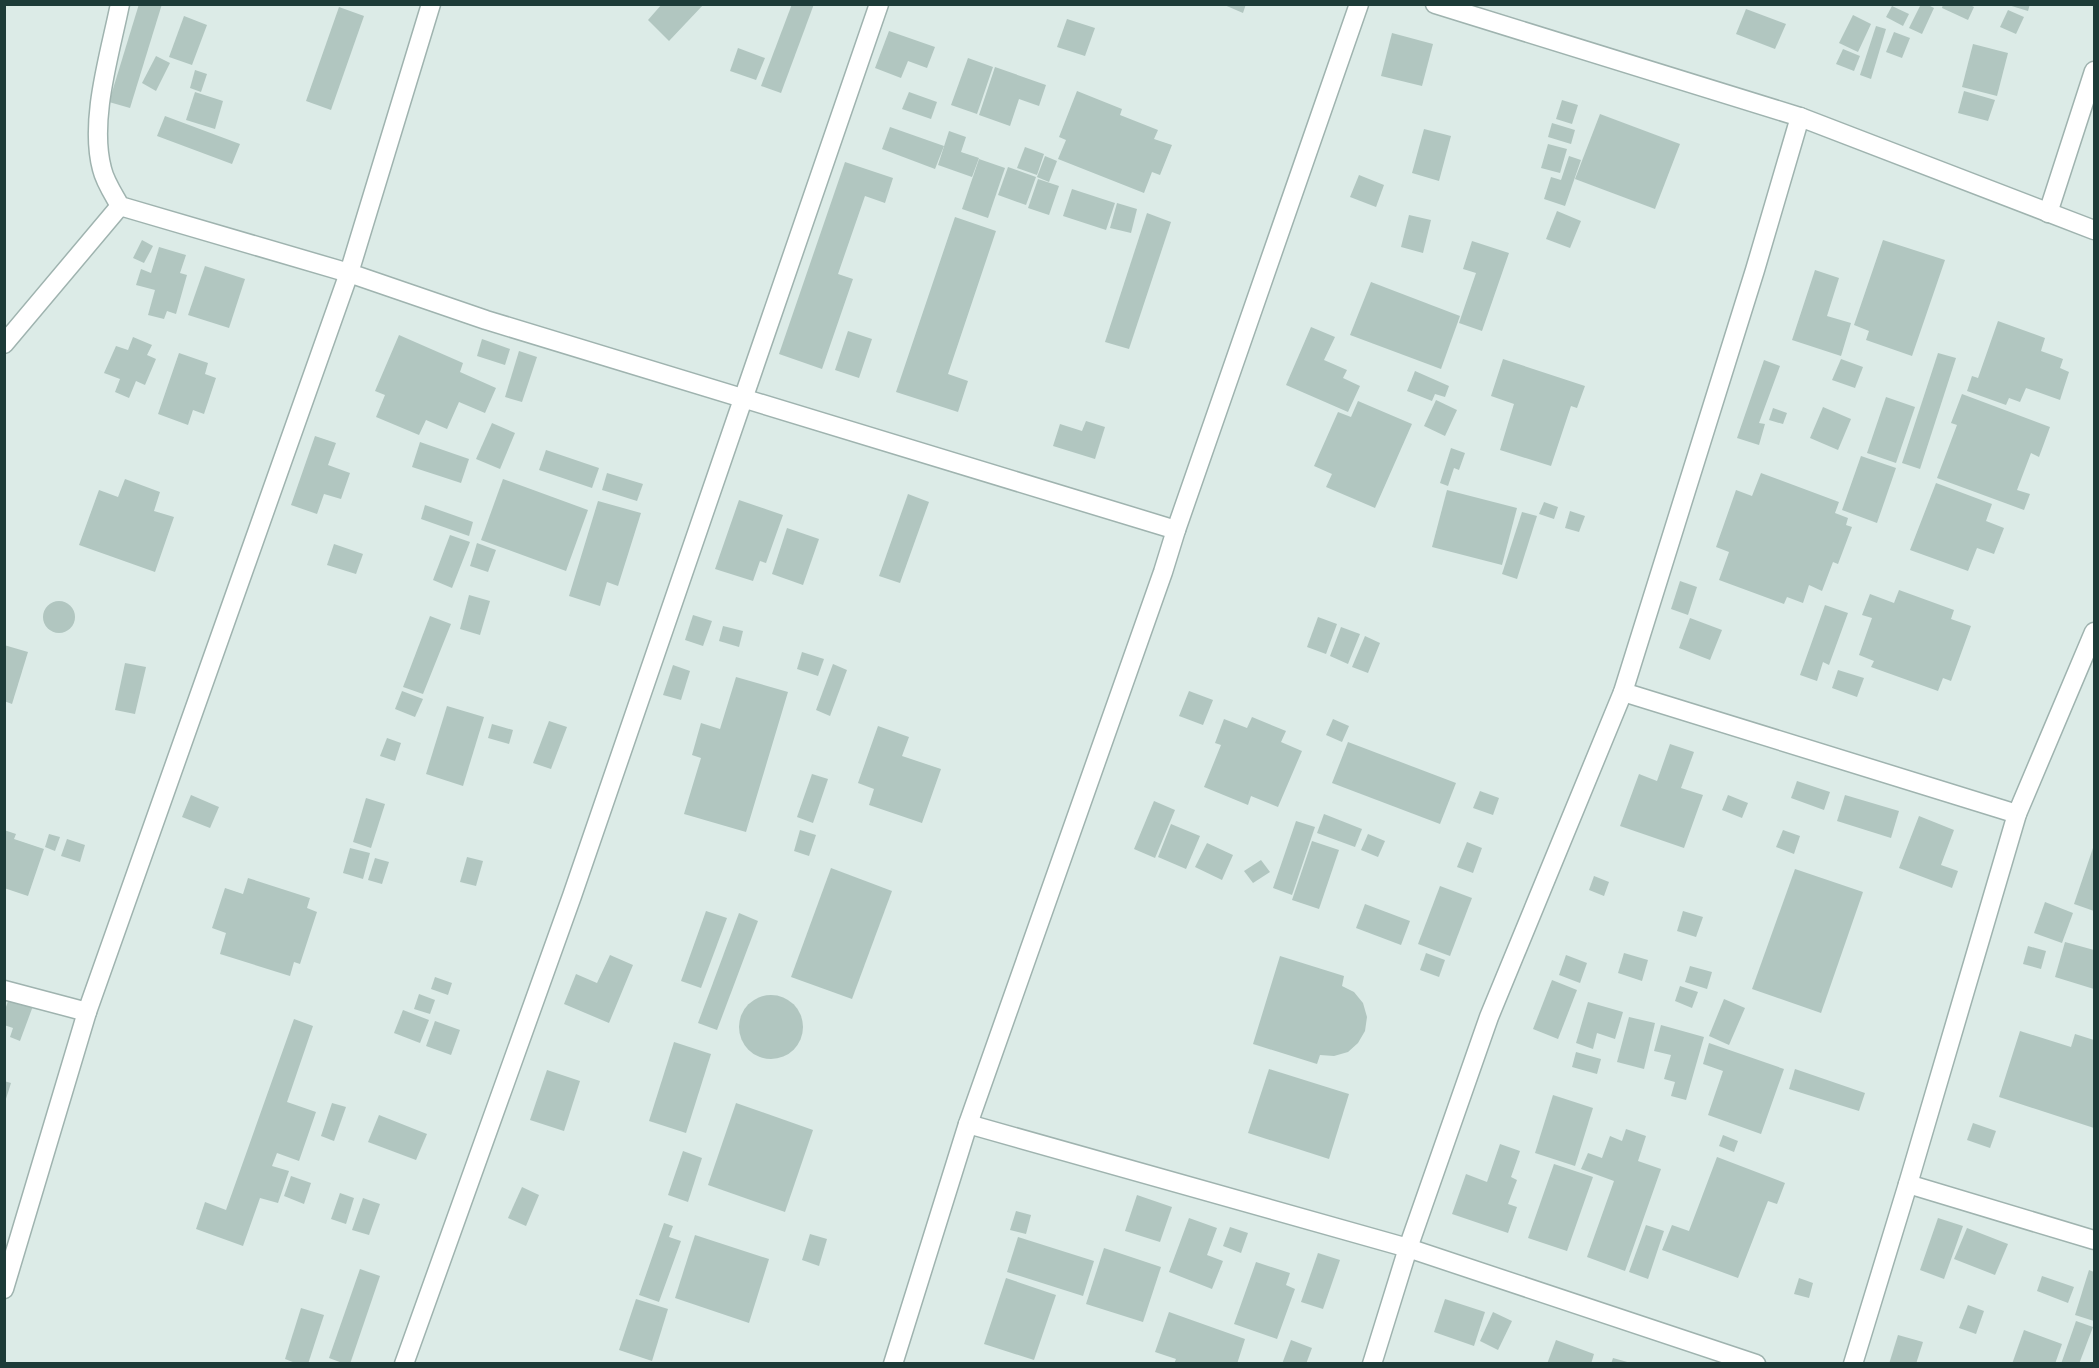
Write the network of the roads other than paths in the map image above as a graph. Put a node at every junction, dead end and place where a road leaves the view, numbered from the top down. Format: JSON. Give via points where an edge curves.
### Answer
{"nodes":[{"id":1,"x":120,"y":4,"type":"edge"},
{"id":2,"x":430,"y":4,"type":"edge"},
{"id":3,"x":879,"y":4,"type":"edge"},
{"id":4,"x":1359,"y":4,"type":"edge"},
{"id":5,"x":1435,"y":4,"type":"edge"},
{"id":6,"x":2094,"y":71,"type":"edge"},
{"id":7,"x":1800,"y":117,"type":"junction"},
{"id":8,"x":120,"y":206,"type":"junction"},
{"id":9,"x":2048,"y":213,"type":"junction"},
{"id":10,"x":2094,"y":230,"type":"edge"},
{"id":11,"x":349,"y":273,"type":"junction"},
{"id":12,"x":4,"y":344,"type":"edge"},
{"id":13,"x":742,"y":397,"type":"junction"},
{"id":14,"x":1176,"y":530,"type":"junction"},
{"id":15,"x":2094,"y":632,"type":"edge"},
{"id":16,"x":1623,"y":692,"type":"junction"},
{"id":17,"x":2017,"y":814,"type":"junction"},
{"id":18,"x":4,"y":990,"type":"edge"},
{"id":19,"x":87,"y":1012,"type":"junction"},
{"id":20,"x":968,"y":1124,"type":"junction"},
{"id":21,"x":1908,"y":1184,"type":"junction"},
{"id":22,"x":2094,"y":1240,"type":"edge"},
{"id":23,"x":1408,"y":1248,"type":"junction"},
{"id":24,"x":4,"y":1289,"type":"edge"},
{"id":25,"x":404,"y":1364,"type":"edge"},
{"id":26,"x":893,"y":1364,"type":"edge"},
{"id":27,"x":1372,"y":1364,"type":"edge"},
{"id":28,"x":1756,"y":1364,"type":"edge"},
{"id":29,"x":1853,"y":1364,"type":"edge"}],
"edges":[{"from":1,"to":8,"type":"street","via":[[99,110],[97,140],[102,171]]},
{"from":2,"to":11,"type":"street"},
{"from":3,"to":13,"type":"street"},
{"from":4,"to":14,"type":"street"},
{"from":5,"to":7,"type":"street"},
{"from":6,"to":9,"type":"street"},
{"from":7,"to":9,"type":"street"},
{"from":7,"to":16,"type":"street"},
{"from":8,"to":11,"type":"street"},
{"from":8,"to":12,"type":"street"},
{"from":9,"to":10,"type":"street"},
{"from":11,"to":13,"type":"street","via":[[486,320]]},
{"from":11,"to":19,"type":"street"},
{"from":13,"to":14,"type":"street"},
{"from":13,"to":25,"type":"street","via":[[572,896]]},
{"from":14,"to":20,"type":"street"},
{"from":15,"to":17,"type":"street"},
{"from":16,"to":17,"type":"street"},
{"from":16,"to":23,"type":"street","via":[[1489,1017]]},
{"from":17,"to":21,"type":"street"},
{"from":18,"to":19,"type":"street"},
{"from":19,"to":24,"type":"street"},
{"from":20,"to":23,"type":"street"},
{"from":20,"to":26,"type":"street"},
{"from":21,"to":22,"type":"street"},
{"from":21,"to":29,"type":"street"},
{"from":23,"to":27,"type":"street"},
{"from":23,"to":28,"type":"street"}]}
